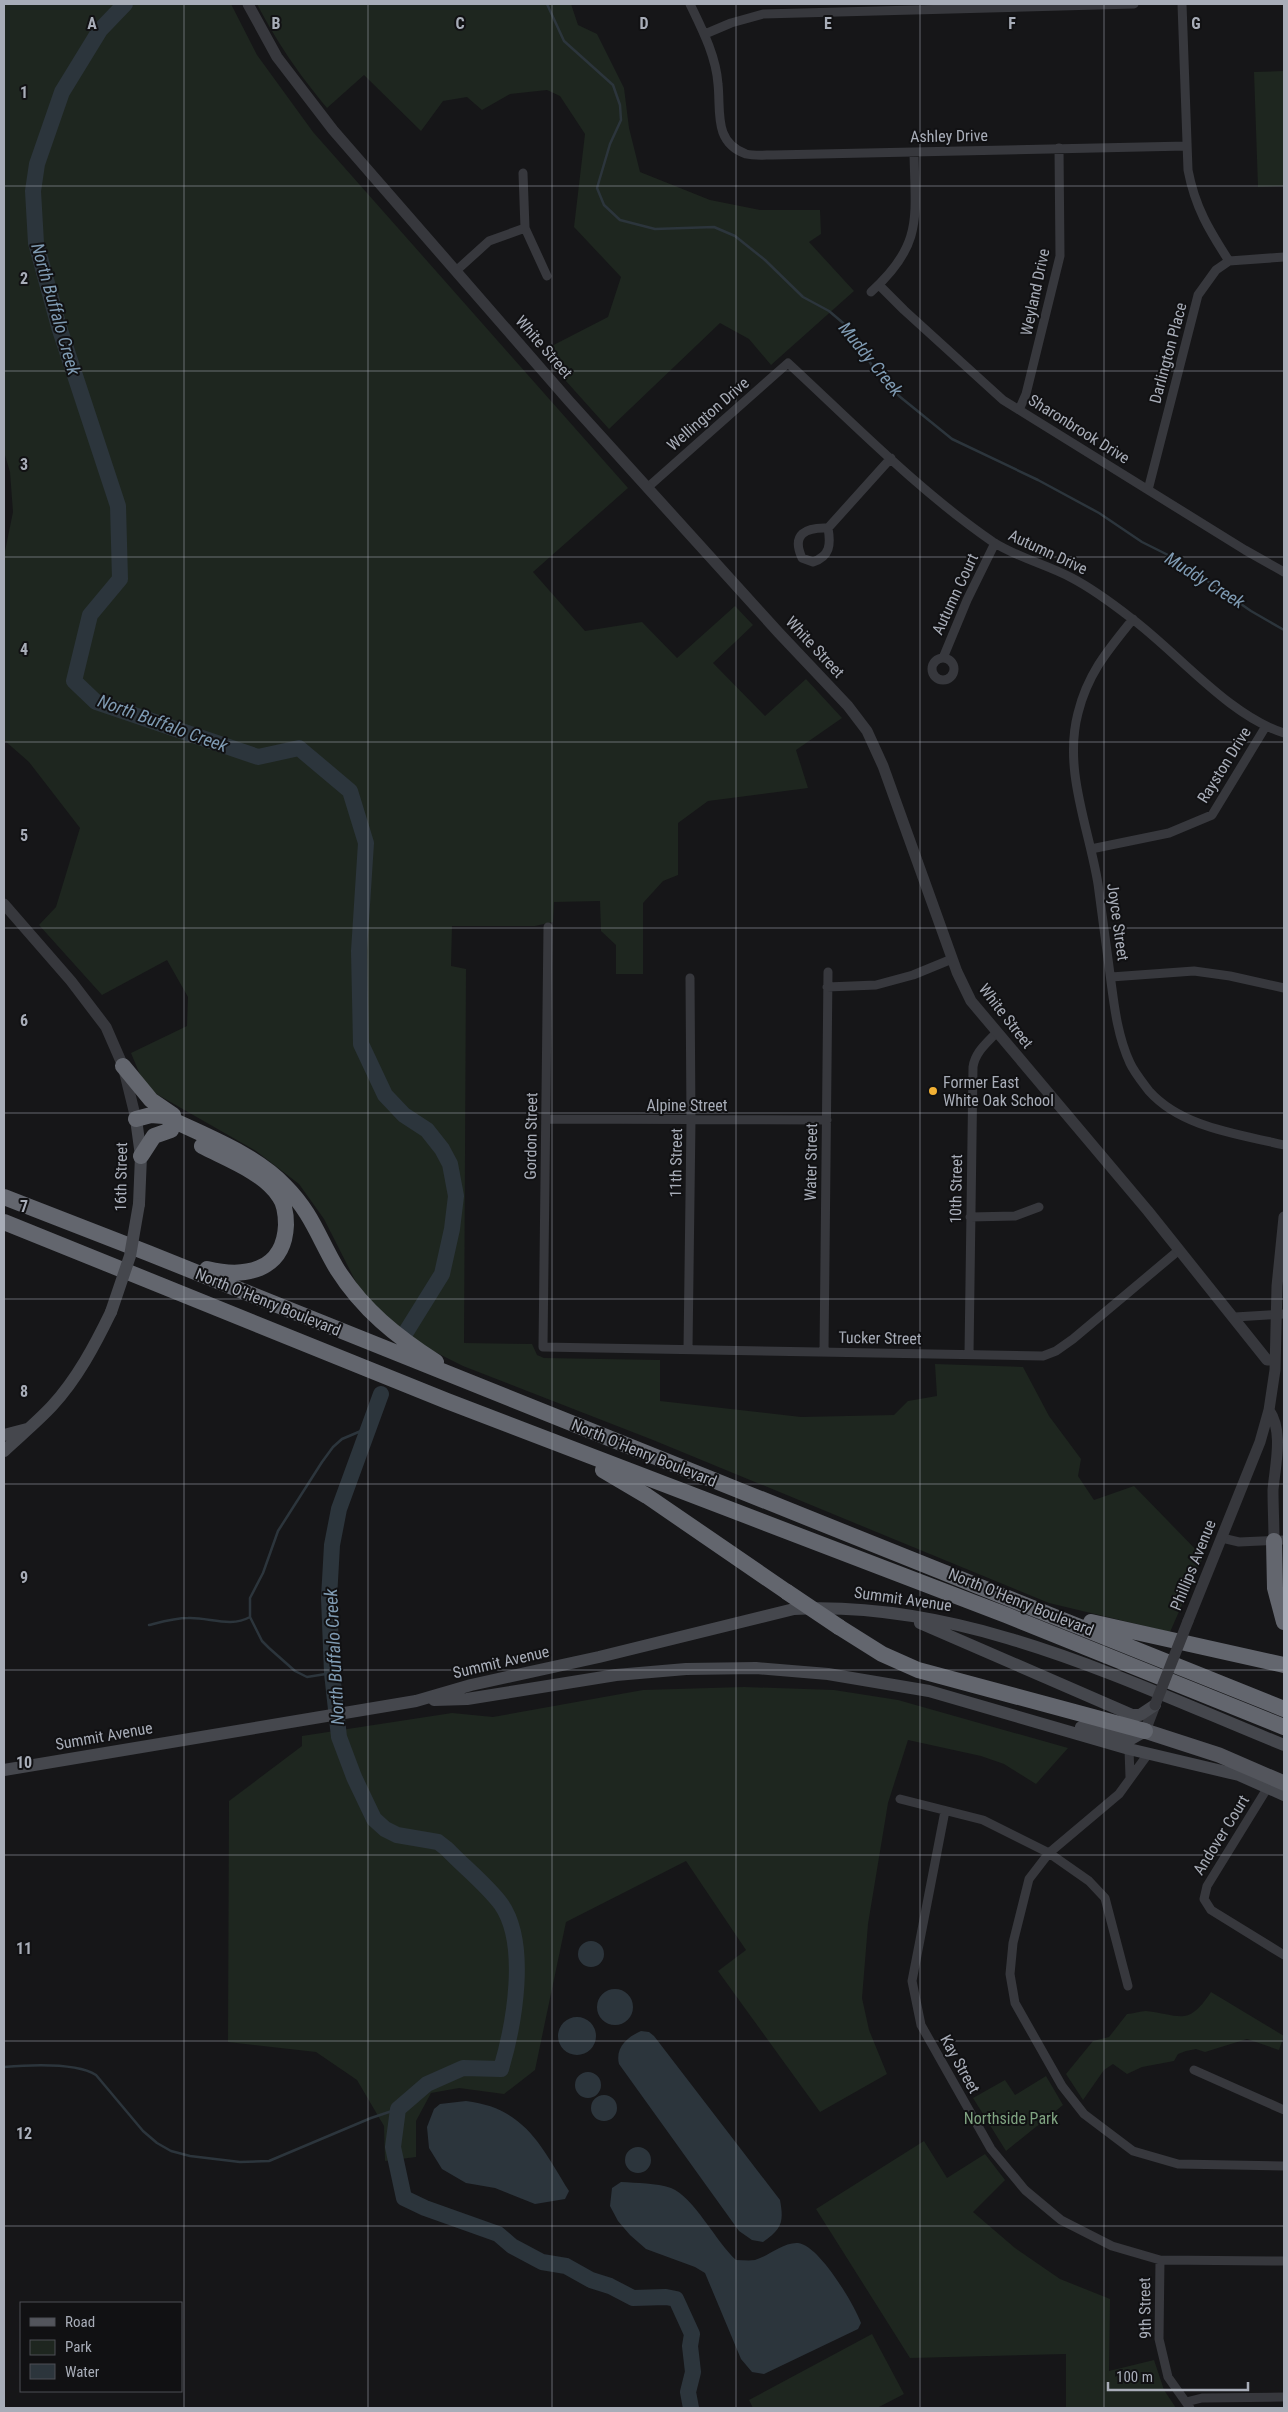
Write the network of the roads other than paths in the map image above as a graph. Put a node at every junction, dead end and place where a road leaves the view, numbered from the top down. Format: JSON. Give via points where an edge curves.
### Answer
{"nodes":[{"id":1,"x":248,"y":4,"type":"edge"},
{"id":2,"x":690,"y":4,"type":"edge"},
{"id":3,"x":1134,"y":4,"type":"edge"},
{"id":4,"x":1182,"y":4,"type":"edge"},
{"id":5,"x":1076,"y":5,"type":"edge"},
{"id":6,"x":705,"y":34,"type":"junction"},
{"id":7,"x":1187,"y":146,"type":"junction"},
{"id":8,"x":1060,"y":148,"type":"junction"},
{"id":9,"x":914,"y":152,"type":"junction"},
{"id":10,"x":524,"y":172,"type":"dead end"},
{"id":11,"x":524,"y":228,"type":"junction"},
{"id":12,"x":1284,"y":257,"type":"edge"},
{"id":13,"x":1229,"y":261,"type":"junction"},
{"id":14,"x":457,"y":270,"type":"junction"},
{"id":15,"x":547,"y":276,"type":"dead end"},
{"id":16,"x":879,"y":285,"type":"junction"},
{"id":17,"x":871,"y":292,"type":"dead end"},
{"id":18,"x":788,"y":363,"type":"joint"},
{"id":19,"x":1019,"y":410,"type":"junction"},
{"id":20,"x":891,"y":458,"type":"junction"},
{"id":21,"x":647,"y":488,"type":"junction"},
{"id":22,"x":1148,"y":490,"type":"junction"},
{"id":23,"x":828,"y":528,"type":"dead end"},
{"id":24,"x":995,"y":543,"type":"junction"},
{"id":25,"x":1284,"y":572,"type":"edge"},
{"id":26,"x":1133,"y":619,"type":"junction"},
{"id":27,"x":943,"y":658,"type":"dead end"},
{"id":28,"x":1266,"y":726,"type":"junction"},
{"id":29,"x":1284,"y":733,"type":"edge"},
{"id":30,"x":1091,"y":849,"type":"junction"},
{"id":31,"x":4,"y":904,"type":"edge"},
{"id":32,"x":548,"y":927,"type":"dead end"},
{"id":33,"x":952,"y":959,"type":"junction"},
{"id":34,"x":828,"y":972,"type":"dead end"},
{"id":35,"x":1111,"y":977,"type":"junction"},
{"id":36,"x":690,"y":978,"type":"dead end"},
{"id":37,"x":827,"y":987,"type":"junction"},
{"id":38,"x":1284,"y":988,"type":"edge"},
{"id":39,"x":998,"y":1032,"type":"junction"},
{"id":40,"x":123,"y":1066,"type":"junction"},
{"id":41,"x":136,"y":1119,"type":"junction"},
{"id":42,"x":546,"y":1119,"type":"junction"},
{"id":43,"x":692,"y":1120,"type":"junction"},
{"id":44,"x":827,"y":1120,"type":"junction"},
{"id":45,"x":188,"y":1128,"type":"junction"},
{"id":46,"x":171,"y":1130,"type":"junction"},
{"id":47,"x":1284,"y":1145,"type":"edge"},
{"id":48,"x":140,"y":1156,"type":"junction"},
{"id":49,"x":4,"y":1198,"type":"edge"},
{"id":50,"x":1040,"y":1207,"type":"dead end"},
{"id":51,"x":970,"y":1217,"type":"junction"},
{"id":52,"x":1284,"y":1217,"type":"edge"},
{"id":53,"x":4,"y":1222,"type":"edge"},
{"id":54,"x":1178,"y":1250,"type":"junction"},
{"id":55,"x":148,"y":1253,"type":"junction"},
{"id":56,"x":1280,"y":1314,"type":"edge"},
{"id":57,"x":1235,"y":1317,"type":"junction"},
{"id":58,"x":543,"y":1347,"type":"joint"},
{"id":59,"x":688,"y":1350,"type":"junction"},
{"id":60,"x":824,"y":1352,"type":"junction"},
{"id":61,"x":969,"y":1354,"type":"junction"},
{"id":62,"x":1275,"y":1360,"type":"junction"},
{"id":63,"x":463,"y":1380,"type":"junction"},
{"id":64,"x":1269,"y":1410,"type":"junction"},
{"id":65,"x":29,"y":1428,"type":"junction"},
{"id":66,"x":4,"y":1436,"type":"edge"},
{"id":67,"x":562,"y":1446,"type":"junction"},
{"id":68,"x":4,"y":1451,"type":"edge"},
{"id":69,"x":1222,"y":1538,"type":"junction"},
{"id":70,"x":1279,"y":1541,"type":"edge"},
{"id":71,"x":1039,"y":1610,"type":"junction"},
{"id":72,"x":886,"y":1612,"type":"junction"},
{"id":73,"x":1284,"y":1622,"type":"edge"},
{"id":74,"x":1284,"y":1664,"type":"edge"},
{"id":75,"x":416,"y":1701,"type":"junction"},
{"id":76,"x":1155,"y":1705,"type":"junction"},
{"id":77,"x":1284,"y":1709,"type":"edge"},
{"id":78,"x":1017,"y":1717,"type":"junction"},
{"id":79,"x":1284,"y":1727,"type":"edge"},
{"id":80,"x":1145,"y":1731,"type":"junction"},
{"id":81,"x":1284,"y":1745,"type":"edge"},
{"id":82,"x":1129,"y":1749,"type":"junction"},
{"id":83,"x":1148,"y":1754,"type":"junction"},
{"id":84,"x":4,"y":1770,"type":"edge"},
{"id":85,"x":1130,"y":1780,"type":"junction"},
{"id":86,"x":1284,"y":1784,"type":"edge"},
{"id":87,"x":1268,"y":1787,"type":"junction"},
{"id":88,"x":1284,"y":1795,"type":"edge"},
{"id":89,"x":900,"y":1799,"type":"dead end"},
{"id":90,"x":945,"y":1811,"type":"junction"},
{"id":91,"x":1049,"y":1853,"type":"junction"},
{"id":92,"x":1284,"y":1955,"type":"edge"},
{"id":93,"x":1128,"y":1986,"type":"dead end"},
{"id":94,"x":1194,"y":2070,"type":"dead end"},
{"id":95,"x":1284,"y":2110,"type":"edge"},
{"id":96,"x":1284,"y":2166,"type":"edge"},
{"id":97,"x":1160,"y":2260,"type":"junction"},
{"id":98,"x":1284,"y":2261,"type":"edge"},
{"id":99,"x":1284,"y":2397,"type":"edge"},
{"id":100,"x":1188,"y":2405,"type":"edge"}],
"edges":[{"from":1,"to":14,"type":"street","name":"White Street","via":[[276,57],[303,92]]},
{"from":2,"to":6,"type":"street"},
{"from":3,"to":5,"type":"street"},
{"from":4,"to":7,"type":"street"},
{"from":5,"to":6,"type":"street","via":[[763,14]]},
{"from":6,"to":9,"type":"street","name":"Ashley Drive","via":[[718,84],[721,131],[730,143],[746,154]]},
{"from":7,"to":8,"type":"street","name":"Ashley Drive"},
{"from":7,"to":13,"type":"street","via":[[1192,194],[1204,222]]},
{"from":8,"to":9,"type":"street","name":"Ashley Drive"},
{"from":8,"to":19,"type":"street","name":"Weyland Drive","via":[[1060,256],[1026,394]]},
{"from":9,"to":16,"type":"street","via":[[916,223],[902,258]]},
{"from":10,"to":11,"type":"street"},
{"from":11,"to":14,"type":"street","via":[[489,241]]},
{"from":11,"to":15,"type":"street"},
{"from":12,"to":13,"type":"street"},
{"from":13,"to":22,"type":"street","name":"Darlington Place","via":[[1216,270],[1198,295]]},
{"from":14,"to":21,"type":"street","name":"White Street"},
{"from":16,"to":17,"type":"street"},
{"from":16,"to":19,"type":"street","name":"Sharonbrook Drive","via":[[978,378]]},
{"from":18,"to":20,"type":"street","name":"Autumn Drive"},
{"from":18,"to":21,"type":"street","name":"Wellington Drive"},
{"from":19,"to":22,"type":"street","name":"Sharonbrook Drive"},
{"from":20,"to":23,"type":"street"},
{"from":20,"to":24,"type":"street","name":"Autumn Drive"},
{"from":21,"to":33,"type":"street","name":"White Street","via":[[848,706],[867,732],[883,766]]},
{"from":22,"to":25,"type":"street","name":"Sharonbrook Drive"},
{"from":24,"to":26,"type":"street","name":"Autumn Drive","via":[[1024,559],[1071,577]]},
{"from":24,"to":27,"type":"street","name":"Autumn Court"},
{"from":26,"to":28,"type":"street","name":"Autumn Drive","via":[[1232,704]]},
{"from":26,"to":30,"type":"street","name":"Joyce Street","via":[[1099,660],[1078,713],[1073,744],[1076,785]]},
{"from":28,"to":29,"type":"street","name":"Autumn Drive"},
{"from":28,"to":30,"type":"street","name":"Rayston Drive","via":[[1212,814],[1169,833]]},
{"from":30,"to":35,"type":"street","name":"Joyce Street"},
{"from":31,"to":40,"type":"street","name":"16th Street","via":[[106,1027]]},
{"from":32,"to":42,"type":"street","name":"Gordon Street"},
{"from":33,"to":37,"type":"street","via":[[913,975],[876,985]]},
{"from":33,"to":39,"type":"street","name":"White Street","via":[[971,1001]]},
{"from":34,"to":37,"type":"street","name":"Water Street"},
{"from":35,"to":38,"type":"street","via":[[1194,971]]},
{"from":35,"to":47,"type":"street","name":"Joyce Street","via":[[1113,1006],[1130,1064],[1150,1092],[1178,1115]]},
{"from":36,"to":43,"type":"street","name":"11th Street"},
{"from":37,"to":44,"type":"street","name":"Water Street"},
{"from":39,"to":51,"type":"street","name":"10th Street","via":[[974,1058]]},
{"from":39,"to":54,"type":"street","name":"White Street"},
{"from":40,"to":41,"type":"street","name":"16th Street"},
{"from":40,"to":45,"type":"highway","via":[[151,1100]]},
{"from":41,"to":45,"type":"highway","via":[[157,1115]]},
{"from":41,"to":46,"type":"highway"},
{"from":41,"to":48,"type":"main road","name":"16th Street"},
{"from":42,"to":43,"type":"street","name":"Alpine Street"},
{"from":42,"to":58,"type":"street","name":"Gordon Street"},
{"from":43,"to":44,"type":"street","name":"Alpine Street"},
{"from":43,"to":59,"type":"street","name":"11th Street"},
{"from":44,"to":60,"type":"street","name":"Water Street"},
{"from":45,"to":63,"type":"highway","via":[[255,1162],[284,1184],[307,1210],[336,1268],[359,1300],[400,1338]]},
{"from":46,"to":48,"type":"highway","via":[[154,1136]]},
{"from":46,"to":55,"type":"highway","via":[[269,1185],[280,1197],[286,1215],[286,1231],[277,1254],[265,1266],[247,1273],[228,1274]]},
{"from":48,"to":65,"type":"main road","name":"16th Street","bridge":true,"via":[[138,1204],[130,1256],[112,1312],[66,1388]]},
{"from":49,"to":55,"type":"highway","name":"North O'Henry Boulevard"},
{"from":50,"to":51,"type":"street","via":[[1015,1216]]},
{"from":51,"to":61,"type":"street","name":"10th Street"},
{"from":52,"to":56,"type":"street","name":"Phillips Avenue"},
{"from":53,"to":67,"type":"highway","name":"North O'Henry Boulevard"},
{"from":54,"to":57,"type":"street","name":"White Street"},
{"from":54,"to":61,"type":"street","name":"Tucker Street","via":[[1056,1351],[1043,1356]]},
{"from":55,"to":63,"type":"highway","name":"North O'Henry Boulevard"},
{"from":56,"to":57,"type":"street"},
{"from":56,"to":62,"type":"street","name":"Phillips Avenue"},
{"from":57,"to":62,"type":"street","name":"White Street","via":[[1267,1360]]},
{"from":58,"to":59,"type":"street","name":"Tucker Street"},
{"from":59,"to":60,"type":"street","name":"Tucker Street"},
{"from":60,"to":61,"type":"street","name":"Tucker Street"},
{"from":62,"to":64,"type":"street","name":"Phillips Avenue"},
{"from":63,"to":71,"type":"highway","name":"North O'Henry Boulevard"},
{"from":64,"to":69,"type":"street","name":"Phillips Avenue","via":[[1260,1442]]},
{"from":64,"to":70,"type":"street","name":"Phillips Avenue","via":[[1277,1429],[1273,1492]]},
{"from":65,"to":66,"type":"main road"},
{"from":65,"to":68,"type":"main road","name":"16th Street"},
{"from":67,"to":79,"type":"highway","name":"North O'Henry Boulevard","via":[[1006,1615]]},
{"from":67,"to":80,"type":"highway","bridge":true,"via":[[647,1496],[882,1654],[918,1670]]},
{"from":69,"to":70,"type":"street","via":[[1239,1542]]},
{"from":69,"to":76,"type":"street","name":"Phillips Avenue","bridge":true},
{"from":70,"to":73,"type":"highway","via":[[1275,1588]]},
{"from":71,"to":74,"type":"highway"},
{"from":71,"to":77,"type":"highway","name":"North O'Henry Boulevard"},
{"from":72,"to":75,"type":"main road","name":"Summit Avenue","via":[[861,1608],[794,1609],[599,1658],[471,1685]]},
{"from":72,"to":76,"type":"main road","via":[[927,1626],[1132,1714],[1140,1715]]},
{"from":72,"to":81,"type":"main road","name":"Summit Avenue","via":[[967,1626],[1027,1643]]},
{"from":75,"to":78,"type":"main road","name":"Summit Avenue","via":[[467,1699],[616,1675],[756,1668],[828,1674],[929,1691]]},
{"from":75,"to":84,"type":"main road","name":"Summit Avenue"},
{"from":76,"to":80,"type":"street","name":"Phillips Avenue"},
{"from":78,"to":80,"type":"main road","via":[[1039,1716],[1131,1739]]},
{"from":78,"to":82,"type":"main road","name":"Summit Avenue"},
{"from":80,"to":86,"type":"main road","via":[[1219,1755]]},
{"from":82,"to":83,"type":"main road","name":"Summit Avenue"},
{"from":82,"to":85,"type":"street"},
{"from":83,"to":85,"type":"street"},
{"from":83,"to":87,"type":"main road","name":"Summit Avenue","via":[[1239,1775]]},
{"from":85,"to":91,"type":"street","via":[[1100,1811]]},
{"from":87,"to":88,"type":"main road","name":"Summit Avenue"},
{"from":87,"to":92,"type":"street","name":"Andover Court","via":[[1207,1886],[1204,1899],[1211,1910]]},
{"from":89,"to":90,"type":"street"},
{"from":90,"to":91,"type":"street","via":[[983,1820]]},
{"from":90,"to":97,"type":"street","name":"Kay Street","via":[[912,1981],[921,2025],[990,2149],[1025,2190],[1061,2220],[1112,2246]]},
{"from":91,"to":93,"type":"street","via":[[1089,1881],[1105,1898]]},
{"from":91,"to":96,"type":"street","via":[[1029,1879],[1013,1943],[1010,1974],[1015,2003],[1062,2086],[1084,2114],[1133,2151],[1152,2158],[1178,2164]]},
{"from":94,"to":95,"type":"street"},
{"from":97,"to":98,"type":"street","name":"Kay Street"},
{"from":97,"to":100,"type":"street","name":"9th Street","via":[[1159,2339],[1168,2377]]},
{"from":99,"to":100,"type":"street","via":[[1202,2398]]}]}
